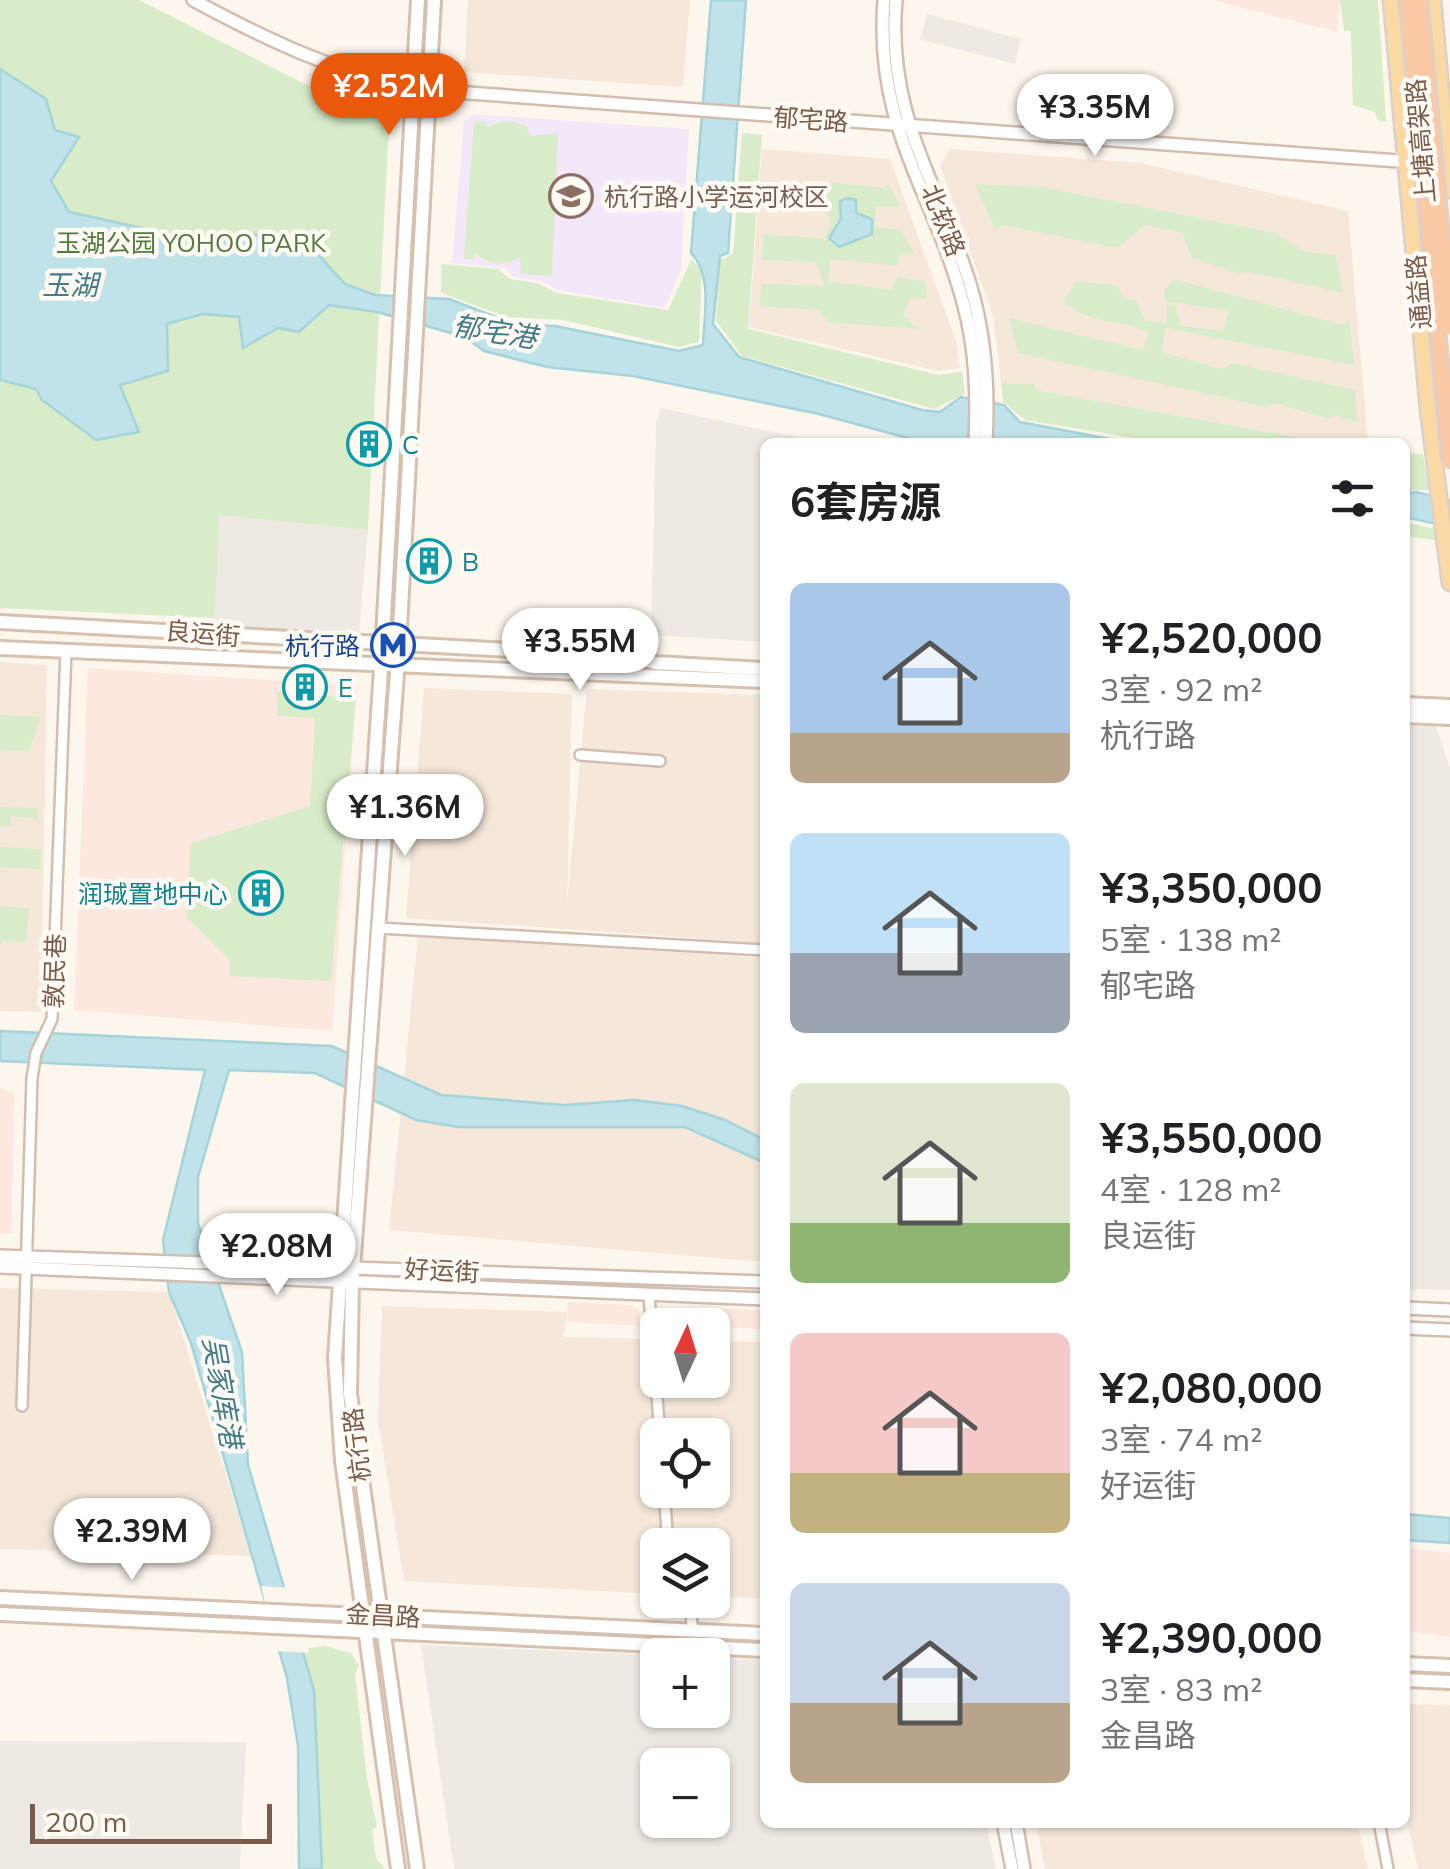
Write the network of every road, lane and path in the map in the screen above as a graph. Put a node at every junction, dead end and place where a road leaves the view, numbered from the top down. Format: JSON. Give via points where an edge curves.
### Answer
{"nodes":[{"id":1,"x":193,"y":0,"type":"edge"},
{"id":2,"x":418,"y":0,"type":"edge"},
{"id":3,"x":434,"y":0,"type":"edge"},
{"id":4,"x":884,"y":0,"type":"edge"},
{"id":5,"x":896,"y":0,"type":"edge"},
{"id":6,"x":1391,"y":0,"type":"edge"},
{"id":7,"x":1407,"y":0,"type":"edge"},
{"id":8,"x":1420,"y":0,"type":"edge"},
{"id":9,"x":1432,"y":0,"type":"edge"},
{"id":10,"x":413,"y":89,"type":"junction"},
{"id":11,"x":430,"y":91,"type":"junction"},
{"id":12,"x":900,"y":125,"type":"junction"},
{"id":13,"x":1406,"y":162,"type":"junction"},
{"id":14,"x":1449,"y":165,"type":"edge"},
{"id":15,"x":1450,"y":190,"type":"edge"},
{"id":16,"x":1450,"y":327,"type":"edge"},
{"id":17,"x":982,"y":399,"type":"junction"},
{"id":18,"x":976,"y":438,"type":"edge"},
{"id":19,"x":986,"y":438,"type":"edge"},
{"id":20,"x":1450,"y":462,"type":"edge"},
{"id":21,"x":1450,"y":582,"type":"edge"},
{"id":22,"x":0,"y":622,"type":"edge"},
{"id":23,"x":382,"y":644,"type":"junction"},
{"id":24,"x":399,"y":646,"type":"junction"},
{"id":25,"x":0,"y":648,"type":"edge"},
{"id":26,"x":66,"y":651,"type":"junction"},
{"id":27,"x":381,"y":664,"type":"junction"},
{"id":28,"x":397,"y":666,"type":"junction"},
{"id":29,"x":760,"y":669,"type":"edge"},
{"id":30,"x":760,"y":682,"type":"edge"},
{"id":31,"x":1410,"y":704,"type":"edge"},
{"id":32,"x":1450,"y":706,"type":"edge"},
{"id":33,"x":1410,"y":716,"type":"edge"},
{"id":34,"x":1450,"y":718,"type":"edge"},
{"id":35,"x":580,"y":754,"type":"dead end"},
{"id":36,"x":660,"y":761,"type":"dead end"},
{"id":37,"x":379,"y":928,"type":"junction"},
{"id":38,"x":760,"y":950,"type":"edge"},
{"id":39,"x":0,"y":1256,"type":"edge"},
{"id":40,"x":25,"y":1262,"type":"junction"},
{"id":41,"x":354,"y":1265,"type":"junction"},
{"id":42,"x":0,"y":1267,"type":"edge"},
{"id":43,"x":338,"y":1275,"type":"junction"},
{"id":44,"x":760,"y":1282,"type":"edge"},
{"id":45,"x":352,"y":1284,"type":"junction"},
{"id":46,"x":650,"y":1295,"type":"junction"},
{"id":47,"x":760,"y":1299,"type":"edge"},
{"id":48,"x":1410,"y":1308,"type":"edge"},
{"id":49,"x":1450,"y":1310,"type":"edge"},
{"id":50,"x":1410,"y":1328,"type":"edge"},
{"id":51,"x":1450,"y":1330,"type":"edge"},
{"id":52,"x":22,"y":1406,"type":"dead end"},
{"id":53,"x":659,"y":1418,"type":"edge"},
{"id":54,"x":0,"y":1598,"type":"edge"},
{"id":55,"x":363,"y":1613,"type":"junction"},
{"id":56,"x":0,"y":1614,"type":"edge"},
{"id":57,"x":378,"y":1615,"type":"junction"},
{"id":58,"x":691,"y":1618,"type":"edge"},
{"id":59,"x":369,"y":1632,"type":"junction"},
{"id":60,"x":693,"y":1633,"type":"junction"},
{"id":61,"x":386,"y":1634,"type":"junction"},
{"id":62,"x":760,"y":1634,"type":"edge"},
{"id":63,"x":760,"y":1650,"type":"edge"},
{"id":64,"x":1410,"y":1664,"type":"edge"},
{"id":65,"x":1450,"y":1666,"type":"edge"},
{"id":66,"x":1410,"y":1680,"type":"edge"},
{"id":67,"x":1450,"y":1682,"type":"edge"},
{"id":68,"x":1005,"y":1828,"type":"edge"},
{"id":69,"x":1017,"y":1828,"type":"edge"},
{"id":70,"x":1380,"y":1828,"type":"edge"},
{"id":71,"x":398,"y":1869,"type":"edge"},
{"id":72,"x":417,"y":1869,"type":"edge"},
{"id":73,"x":1012,"y":1869,"type":"edge"},
{"id":74,"x":1024,"y":1869,"type":"edge"},
{"id":75,"x":1388,"y":1869,"type":"edge"}],
"edges":[{"from":1,"to":10,"type":"street","name":"郁宅路","via":[[278,46]]},
{"from":2,"to":10,"type":"main road","name":"杭行路"},
{"from":3,"to":11,"type":"main road","name":"杭行路"},
{"from":4,"to":12,"type":"street","name":"北软路","via":[[883,52]]},
{"from":5,"to":12,"type":"street","name":"北软路"},
{"from":6,"to":13,"type":"main road","name":"通益路"},
{"from":7,"to":20,"type":"highway","name":"上塘高架路","bridge":true},
{"from":8,"to":16,"type":"highway","name":"上塘高架路","bridge":true},
{"from":9,"to":14,"type":"main road"},
{"from":10,"to":11,"type":"street","name":"郁宅路"},
{"from":10,"to":23,"type":"main road","name":"杭行路"},
{"from":11,"to":12,"type":"street","name":"郁宅路"},
{"from":11,"to":24,"type":"main road","name":"杭行路"},
{"from":12,"to":13,"type":"street","name":"郁宅路"},
{"from":12,"to":17,"type":"street","name":"北软路","via":[[969,281],[979,319]]},
{"from":13,"to":14,"type":"street","name":"郁宅路"},
{"from":13,"to":21,"type":"main road","name":"通益路"},
{"from":14,"to":15,"type":"main road"},
{"from":17,"to":18,"type":"street","name":"北软路"},
{"from":17,"to":19,"type":"street","name":"北软路"},
{"from":22,"to":23,"type":"main road","name":"良运街"},
{"from":23,"to":24,"type":"main road","name":"良运街"},
{"from":23,"to":27,"type":"main road","name":"杭行路"},
{"from":24,"to":28,"type":"main road","name":"杭行路"},
{"from":24,"to":29,"type":"main road","name":"良运街","via":[[638,656],[655,663]]},
{"from":25,"to":26,"type":"main road","name":"良运街"},
{"from":26,"to":27,"type":"main road","name":"良运街"},
{"from":26,"to":40,"type":"street","name":"敦民巷","via":[[49,1028],[33,1061]]},
{"from":27,"to":28,"type":"main road","name":"良运街"},
{"from":27,"to":43,"type":"main road","name":"杭行路"},
{"from":28,"to":30,"type":"main road","name":"良运街"},
{"from":28,"to":37,"type":"main road","name":"杭行路"},
{"from":31,"to":32,"type":"main road"},
{"from":33,"to":34,"type":"main road"},
{"from":35,"to":36,"type":"street"},
{"from":37,"to":38,"type":"street"},
{"from":37,"to":41,"type":"main road","name":"杭行路"},
{"from":39,"to":40,"type":"street","name":"好运街"},
{"from":40,"to":42,"type":"street","name":"好运街"},
{"from":40,"to":43,"type":"street","name":"好运街"},
{"from":40,"to":52,"type":"street","name":"敦民巷"},
{"from":41,"to":43,"type":"street","name":"好运街"},
{"from":41,"to":44,"type":"street","name":"好运街"},
{"from":41,"to":45,"type":"main road","name":"杭行路"},
{"from":43,"to":45,"type":"street","name":"好运街"},
{"from":43,"to":55,"type":"main road","name":"杭行路","via":[[337,1416]]},
{"from":45,"to":46,"type":"street","name":"好运街"},
{"from":45,"to":57,"type":"main road","name":"杭行路","via":[[350,1394]]},
{"from":46,"to":47,"type":"street","name":"好运街"},
{"from":46,"to":53,"type":"street"},
{"from":48,"to":49,"type":"street"},
{"from":50,"to":51,"type":"street"},
{"from":54,"to":55,"type":"main road","name":"金昌路"},
{"from":55,"to":57,"type":"main road","name":"金昌路"},
{"from":55,"to":59,"type":"main road","name":"杭行路"},
{"from":56,"to":59,"type":"main road","name":"金昌路"},
{"from":57,"to":60,"type":"main road","name":"金昌路"},
{"from":57,"to":61,"type":"main road","name":"杭行路"},
{"from":58,"to":60,"type":"street"},
{"from":59,"to":61,"type":"main road","name":"金昌路"},
{"from":59,"to":71,"type":"main road","name":"杭行路"},
{"from":60,"to":62,"type":"main road","name":"金昌路"},
{"from":61,"to":63,"type":"main road","name":"金昌路"},
{"from":61,"to":72,"type":"main road","name":"杭行路"},
{"from":64,"to":65,"type":"main road"},
{"from":66,"to":67,"type":"main road"},
{"from":68,"to":73,"type":"street"},
{"from":69,"to":74,"type":"street"},
{"from":70,"to":75,"type":"street"}]}
